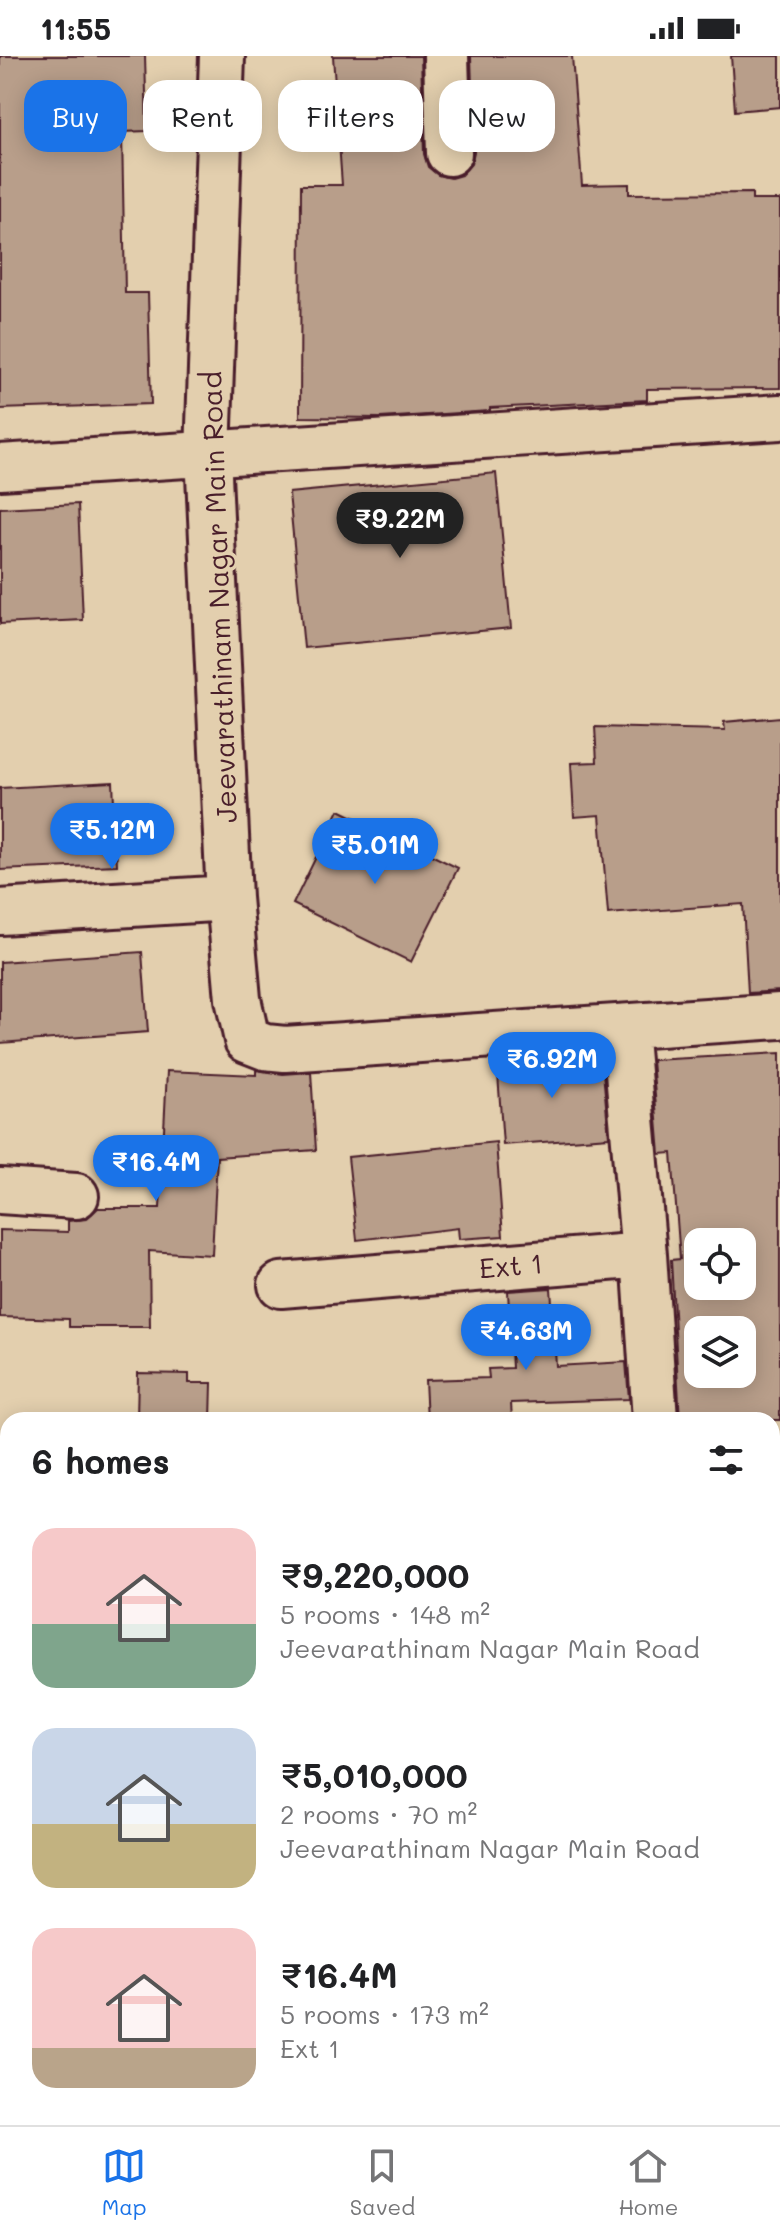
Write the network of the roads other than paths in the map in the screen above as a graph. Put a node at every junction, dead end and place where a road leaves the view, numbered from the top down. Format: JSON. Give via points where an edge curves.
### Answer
{"nodes":[{"id":1,"x":222,"y":56,"type":"edge"},
{"id":2,"x":446,"y":56,"type":"edge"},
{"id":3,"x":449,"y":153,"type":"dead end"},
{"id":4,"x":780,"y":417,"type":"edge"},
{"id":5,"x":208,"y":454,"type":"junction"},
{"id":6,"x":0,"y":467,"type":"edge"},
{"id":7,"x":229,"y":898,"type":"junction"},
{"id":8,"x":0,"y":912,"type":"edge"},
{"id":9,"x":780,"y":1016,"type":"edge"},
{"id":10,"x":624,"y":1027,"type":"junction"},
{"id":11,"x":0,"y":1191,"type":"edge"},
{"id":12,"x":76,"y":1196,"type":"dead end"},
{"id":13,"x":644,"y":1255,"type":"junction"},
{"id":14,"x":281,"y":1285,"type":"dead end"},
{"id":15,"x":654,"y":1412,"type":"edge"}],
"edges":[{"from":1,"to":5,"type":"street","name":"Jeevarathinam Nagar Main Road"},
{"from":2,"to":3,"type":"street"},
{"from":4,"to":5,"type":"street"},
{"from":5,"to":6,"type":"street"},
{"from":5,"to":7,"type":"street","name":"Jeevarathinam Nagar Main Road"},
{"from":7,"to":8,"type":"street"},
{"from":7,"to":10,"type":"street","name":"Jeevarathinam Nagar Main Road","via":[[242,1023],[247,1040],[265,1047]]},
{"from":9,"to":10,"type":"street"},
{"from":10,"to":13,"type":"street"},
{"from":11,"to":12,"type":"street"},
{"from":13,"to":14,"type":"street","name":"Ext 1"},
{"from":13,"to":15,"type":"street"}]}
